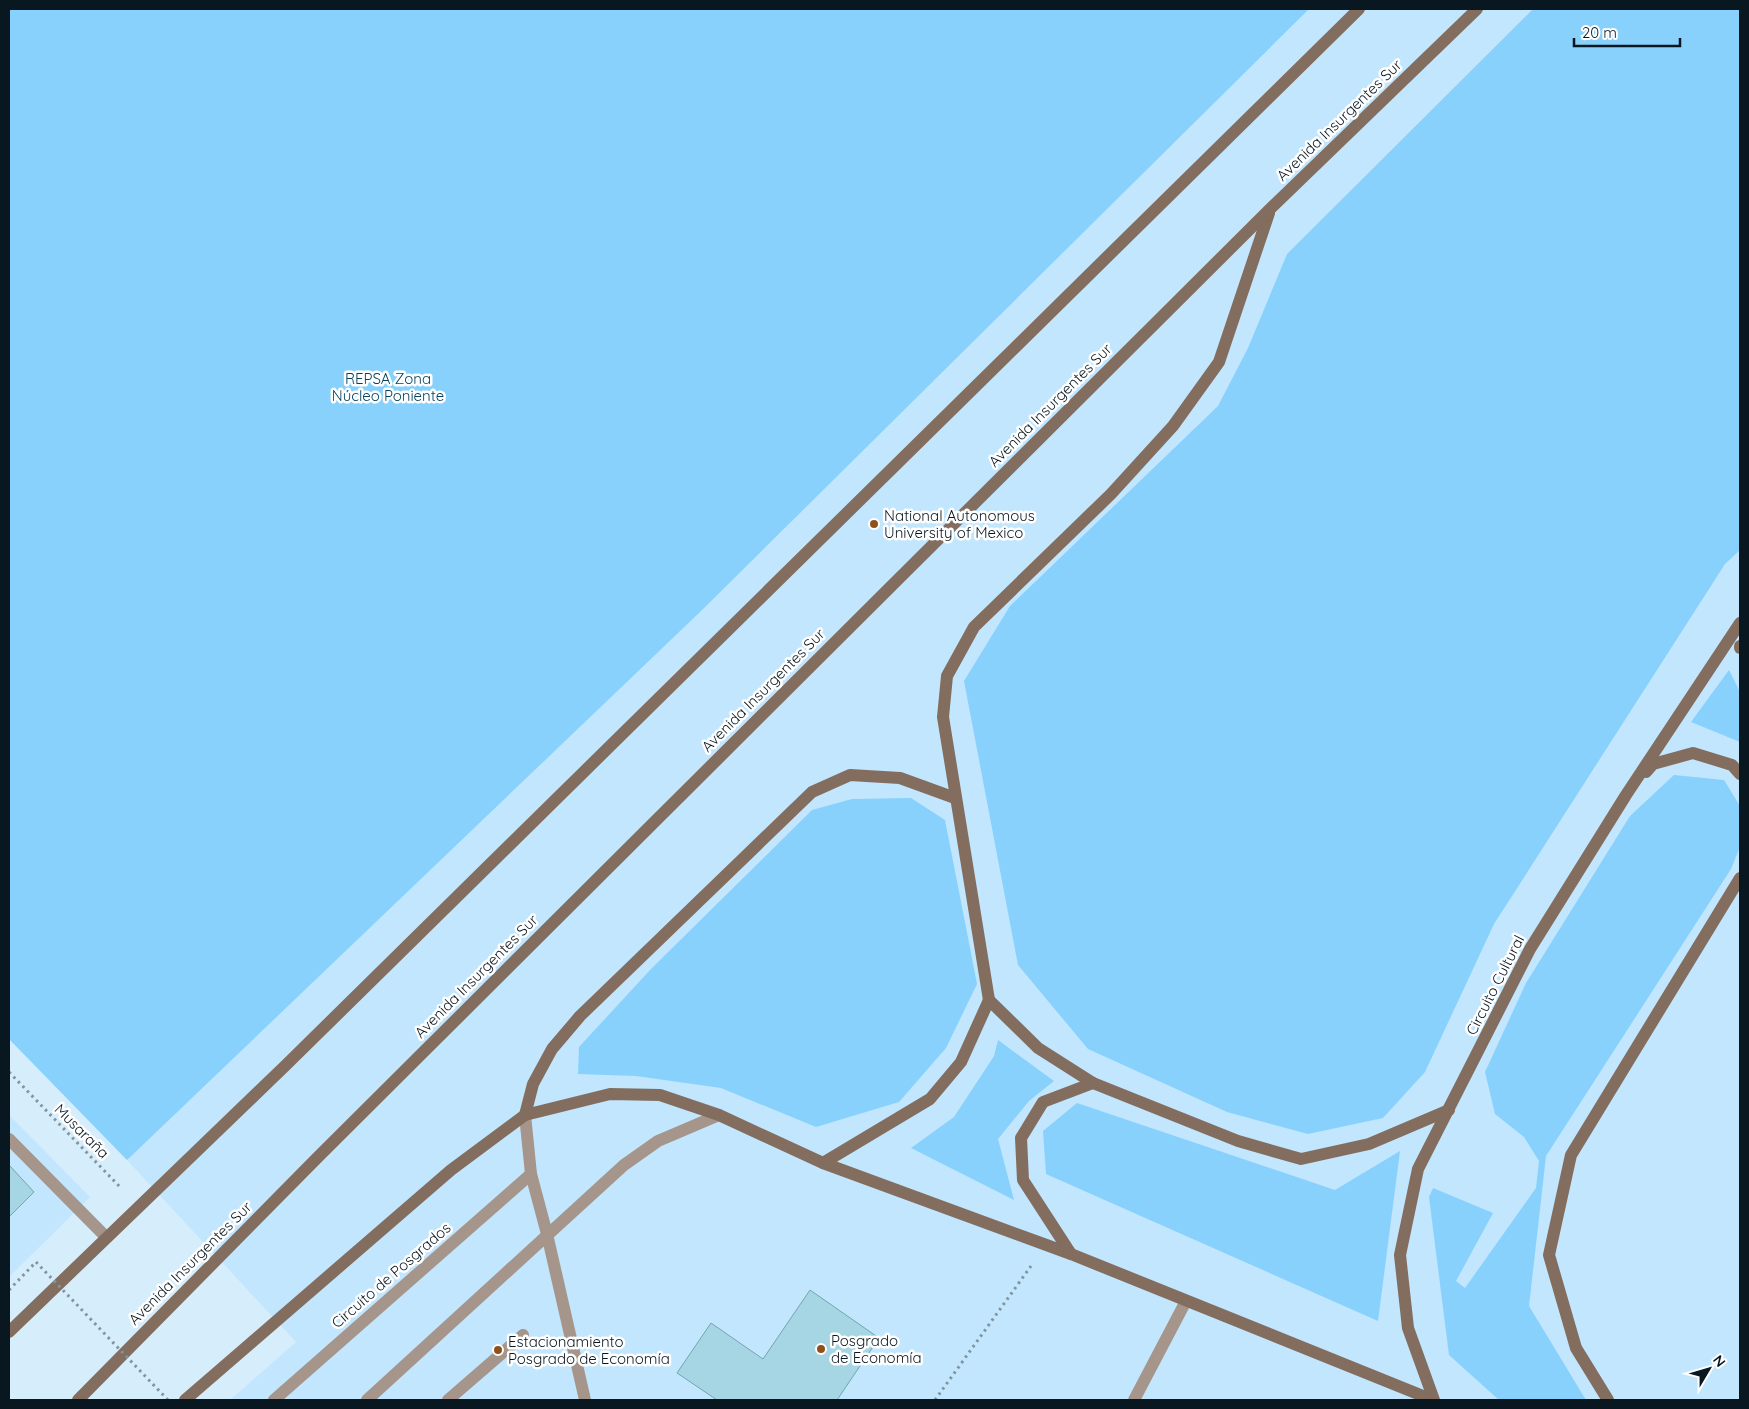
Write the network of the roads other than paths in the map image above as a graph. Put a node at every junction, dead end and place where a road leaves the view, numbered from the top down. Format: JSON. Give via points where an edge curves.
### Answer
{"nodes":[{"id":1,"x":1359,"y":9,"type":"edge"},
{"id":2,"x":1477,"y":9,"type":"edge"},
{"id":3,"x":1270,"y":209,"type":"junction"},
{"id":4,"x":1740,"y":622,"type":"edge"},
{"id":5,"x":1740,"y":774,"type":"edge"},
{"id":6,"x":1626,"y":795,"type":"junction"},
{"id":7,"x":955,"y":798,"type":"junction"},
{"id":8,"x":1740,"y":878,"type":"edge"},
{"id":9,"x":989,"y":1000,"type":"junction"},
{"id":10,"x":1093,"y":1083,"type":"junction"},
{"id":11,"x":1449,"y":1110,"type":"junction"},
{"id":12,"x":525,"y":1115,"type":"junction"},
{"id":13,"x":719,"y":1115,"type":"junction"},
{"id":14,"x":9,"y":1139,"type":"edge"},
{"id":15,"x":823,"y":1163,"type":"junction"},
{"id":16,"x":531,"y":1174,"type":"junction"},
{"id":17,"x":547,"y":1234,"type":"junction"},
{"id":18,"x":106,"y":1237,"type":"junction"},
{"id":19,"x":1072,"y":1254,"type":"junction"},
{"id":20,"x":1186,"y":1301,"type":"junction"},
{"id":21,"x":9,"y":1332,"type":"edge"},
{"id":22,"x":523,"y":1334,"type":"dead end"},
{"id":23,"x":78,"y":1400,"type":"edge"},
{"id":24,"x":185,"y":1400,"type":"edge"},
{"id":25,"x":274,"y":1400,"type":"edge"},
{"id":26,"x":367,"y":1400,"type":"edge"},
{"id":27,"x":448,"y":1400,"type":"edge"},
{"id":28,"x":585,"y":1400,"type":"edge"},
{"id":29,"x":1134,"y":1400,"type":"edge"},
{"id":30,"x":1433,"y":1400,"type":"edge"},
{"id":31,"x":1608,"y":1400,"type":"edge"}],
"edges":[{"from":1,"to":18,"type":"street","via":[[287,1064]]},
{"from":2,"to":3,"type":"street","name":"Avenida Insurgentes Sur"},
{"from":3,"to":7,"type":"street","via":[[1219,362],[1173,426],[1111,494],[974,627],[947,676],[943,717]]},
{"from":3,"to":23,"type":"street","name":"Avenida Insurgentes Sur"},
{"from":4,"to":6,"type":"street","name":"Circuito Cultural"},
{"from":5,"to":6,"type":"street","via":[[1732,765],[1692,753],[1653,764]]},
{"from":6,"to":11,"type":"street","name":"Circuito Cultural","via":[[1530,949]]},
{"from":7,"to":9,"type":"street"},
{"from":7,"to":12,"type":"street","via":[[900,778],[850,775],[812,792],[580,1016],[552,1050],[533,1084]]},
{"from":8,"to":31,"type":"street","via":[[1571,1155],[1549,1255],[1576,1348]]},
{"from":9,"to":10,"type":"street","via":[[1038,1048]]},
{"from":9,"to":15,"type":"street","via":[[961,1062],[930,1099]]},
{"from":10,"to":11,"type":"street","via":[[1238,1141],[1301,1159],[1370,1144]]},
{"from":10,"to":19,"type":"street","via":[[1043,1102],[1022,1138],[1023,1180]]},
{"from":11,"to":30,"type":"street","name":"Circuito Cultural","via":[[1418,1169],[1400,1255],[1408,1328]]},
{"from":12,"to":13,"type":"street","via":[[610,1094],[660,1095]]},
{"from":12,"to":16,"type":"street"},
{"from":12,"to":24,"type":"street","via":[[452,1170]]},
{"from":13,"to":15,"type":"street"},
{"from":13,"to":17,"type":"street","via":[[651,1145]]},
{"from":14,"to":18,"type":"street"},
{"from":15,"to":19,"type":"street"},
{"from":16,"to":17,"type":"street"},
{"from":16,"to":25,"type":"street","name":"Circuito de Posgrados"},
{"from":17,"to":26,"type":"street"},
{"from":17,"to":28,"type":"street"},
{"from":18,"to":21,"type":"street"},
{"from":19,"to":20,"type":"street"},
{"from":20,"to":29,"type":"street"},
{"from":20,"to":30,"type":"street"},
{"from":22,"to":27,"type":"street"}]}
